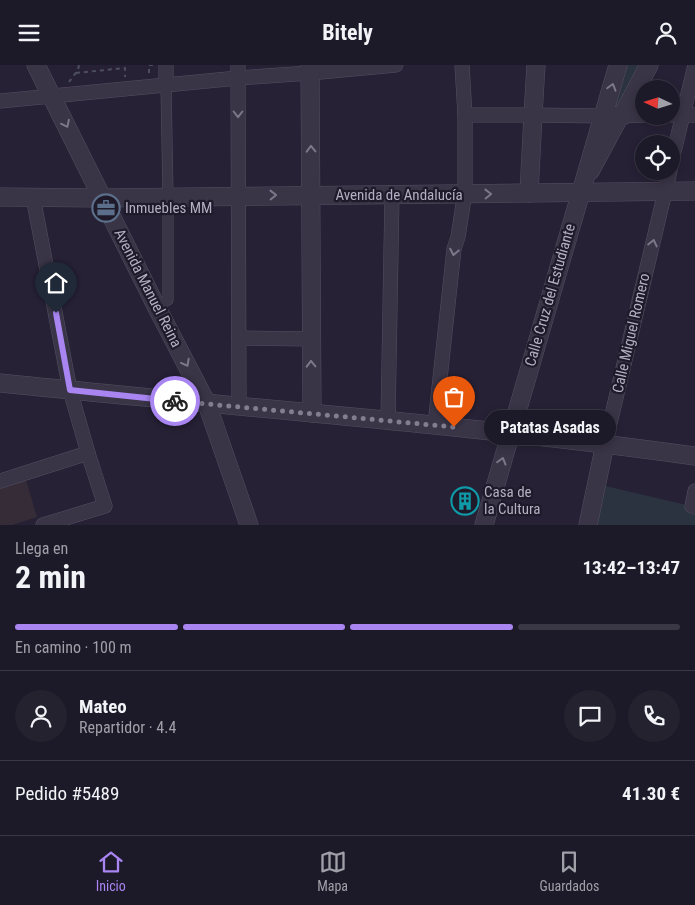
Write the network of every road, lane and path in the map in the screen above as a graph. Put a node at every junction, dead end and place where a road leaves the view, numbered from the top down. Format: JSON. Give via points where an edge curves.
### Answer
{"nodes":[{"id":1,"x":36,"y":65,"type":"edge"},
{"id":2,"x":156,"y":65,"type":"edge"},
{"id":3,"x":166,"y":65,"type":"edge"},
{"id":4,"x":396,"y":65,"type":"edge"},
{"id":5,"x":462,"y":65,"type":"edge"},
{"id":6,"x":536,"y":65,"type":"edge"},
{"id":7,"x":618,"y":65,"type":"edge"},
{"id":8,"x":649,"y":65,"type":"edge"},
{"id":9,"x":695,"y":65,"type":"edge"},
{"id":10,"x":310,"y":69,"type":"edge"},
{"id":11,"x":238,"y":71,"type":"edge"},
{"id":12,"x":76,"y":73,"type":"dead end"},
{"id":13,"x":149,"y":75,"type":"dead end"},
{"id":14,"x":125,"y":78,"type":"dead end"},
{"id":15,"x":166,"y":85,"type":"junction"},
{"id":16,"x":52,"y":97,"type":"junction"},
{"id":17,"x":0,"y":101,"type":"edge"},
{"id":18,"x":465,"y":115,"type":"junction"},
{"id":19,"x":533,"y":115,"type":"junction"},
{"id":20,"x":604,"y":115,"type":"junction"},
{"id":21,"x":635,"y":115,"type":"edge"},
{"id":22,"x":683,"y":115,"type":"edge"},
{"id":23,"x":622,"y":116,"type":"junction"},
{"id":24,"x":678,"y":135,"type":"edge"},
{"id":25,"x":668,"y":180,"type":"edge"},
{"id":26,"x":695,"y":191,"type":"edge"},
{"id":27,"x":665,"y":192,"type":"junction"},
{"id":28,"x":529,"y":193,"type":"junction"},
{"id":29,"x":581,"y":193,"type":"junction"},
{"id":30,"x":311,"y":195,"type":"junction"},
{"id":31,"x":392,"y":195,"type":"junction"},
{"id":32,"x":463,"y":195,"type":"junction"},
{"id":33,"x":168,"y":196,"type":"junction"},
{"id":34,"x":238,"y":196,"type":"junction"},
{"id":35,"x":0,"y":197,"type":"edge"},
{"id":36,"x":33,"y":197,"type":"junction"},
{"id":37,"x":102,"y":198,"type":"junction"},
{"id":38,"x":156,"y":306,"type":"junction"},
{"id":39,"x":239,"y":338,"type":"junction"},
{"id":40,"x":311,"y":339,"type":"junction"},
{"id":41,"x":0,"y":383,"type":"edge"},
{"id":42,"x":70,"y":390,"type":"junction"},
{"id":43,"x":207,"y":404,"type":"junction"},
{"id":44,"x":239,"y":406,"type":"junction"},
{"id":45,"x":312,"y":413,"type":"junction"},
{"id":46,"x":388,"y":420,"type":"junction"},
{"id":47,"x":435,"y":425,"type":"junction"},
{"id":48,"x":510,"y":433,"type":"junction"},
{"id":49,"x":605,"y":444,"type":"junction"},
{"id":50,"x":88,"y":453,"type":"junction"},
{"id":51,"x":695,"y":456,"type":"edge"},
{"id":52,"x":0,"y":481,"type":"edge"},
{"id":53,"x":695,"y":491,"type":"edge"},
{"id":54,"x":694,"y":507,"type":"edge"},
{"id":55,"x":43,"y":525,"type":"edge"},
{"id":56,"x":249,"y":525,"type":"edge"},
{"id":57,"x":484,"y":525,"type":"edge"},
{"id":58,"x":588,"y":525,"type":"edge"}],
"edges":[{"from":1,"to":16,"type":"street","name":"Avenida Manuel Reina"},
{"from":2,"to":13,"type":"path","via":[[149,65]]},
{"from":3,"to":15,"type":"street"},
{"from":4,"to":10,"type":"street"},
{"from":5,"to":18,"type":"street"},
{"from":6,"to":19,"type":"street"},
{"from":20,"to":7,"type":"street","name":"Calle Cruz del Estudiante","one_way":true},
{"from":8,"to":23,"type":"street"},
{"from":9,"to":22,"type":"street"},
{"from":10,"to":11,"type":"street"},
{"from":30,"to":10,"type":"street","one_way":true},
{"from":11,"to":15,"type":"street"},
{"from":11,"to":34,"type":"street","one_way":true},
{"from":12,"to":14,"type":"path","via":[[125,68]]},
{"from":15,"to":16,"type":"street"},
{"from":15,"to":33,"type":"street"},
{"from":16,"to":17,"type":"street"},
{"from":16,"to":37,"type":"street","name":"Avenida Manuel Reina","one_way":true},
{"from":18,"to":19,"type":"street"},
{"from":18,"to":32,"type":"street"},
{"from":19,"to":20,"type":"street"},
{"from":19,"to":28,"type":"street"},
{"from":20,"to":23,"type":"street"},
{"from":20,"to":29,"type":"street","name":"Calle Cruz del Estudiante"},
{"from":21,"to":23,"type":"street"},
{"from":22,"to":24,"type":"street"},
{"from":23,"to":29,"type":"street"},
{"from":25,"to":27,"type":"street","name":"Calle Miguel Romero"},
{"from":26,"to":27,"type":"street","name":"Avenida de Andalucía"},
{"from":27,"to":29,"type":"street","name":"Avenida de Andalucía"},
{"from":49,"to":27,"type":"street","name":"Calle Miguel Romero","one_way":true},
{"from":28,"to":29,"type":"street","name":"Avenida de Andalucía"},
{"from":32,"to":28,"type":"street","name":"Avenida de Andalucía","one_way":true},
{"from":29,"to":48,"type":"street","name":"Calle Cruz del Estudiante"},
{"from":30,"to":31,"type":"street","name":"Avenida de Andalucía"},
{"from":34,"to":30,"type":"street","name":"Avenida de Andalucía","one_way":true},
{"from":30,"to":40,"type":"street"},
{"from":31,"to":32,"type":"street","name":"Avenida de Andalucía"},
{"from":31,"to":46,"type":"street"},
{"from":32,"to":47,"type":"street","one_way":true},
{"from":33,"to":34,"type":"street","name":"Avenida de Andalucía"},
{"from":33,"to":37,"type":"street","name":"Avenida de Andalucía"},
{"from":33,"to":38,"type":"street","via":[[168,300]]},
{"from":34,"to":39,"type":"street"},
{"from":35,"to":36,"type":"street","name":"Avenida de Andalucía"},
{"from":36,"to":37,"type":"street","name":"Avenida de Andalucía"},
{"from":36,"to":42,"type":"street"},
{"from":37,"to":38,"type":"street","name":"Avenida Manuel Reina"},
{"from":38,"to":43,"type":"street","name":"Avenida Manuel Reina","one_way":true},
{"from":39,"to":40,"type":"street"},
{"from":39,"to":44,"type":"street"},
{"from":45,"to":40,"type":"street","one_way":true},
{"from":41,"to":42,"type":"street"},
{"from":42,"to":43,"type":"street"},
{"from":42,"to":50,"type":"street"},
{"from":43,"to":44,"type":"street"},
{"from":43,"to":56,"type":"street","name":"Avenida Manuel Reina"},
{"from":44,"to":45,"type":"street"},
{"from":45,"to":46,"type":"street"},
{"from":46,"to":47,"type":"street"},
{"from":47,"to":48,"type":"street"},
{"from":48,"to":49,"type":"street"},
{"from":57,"to":48,"type":"street","name":"Calle Cruz del Estudiante","one_way":true},
{"from":49,"to":51,"type":"street"},
{"from":49,"to":58,"type":"street","name":"Calle Miguel Romero"},
{"from":50,"to":52,"type":"street"},
{"from":50,"to":55,"type":"street","via":[[106,506]]},
{"from":53,"to":54,"type":"street"}]}
